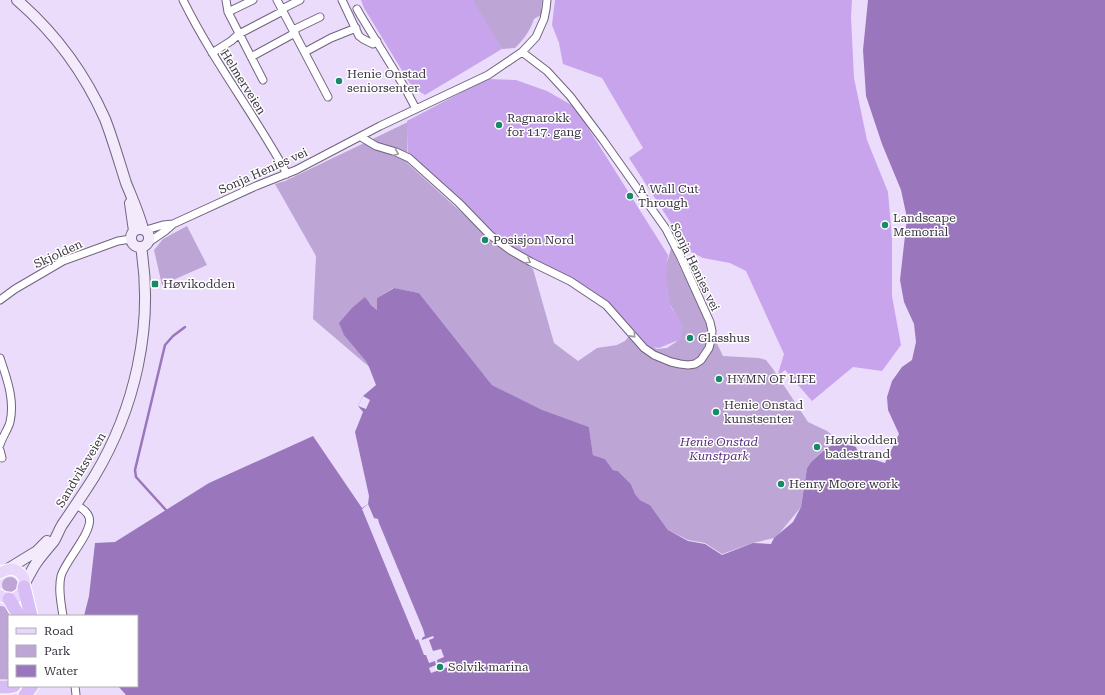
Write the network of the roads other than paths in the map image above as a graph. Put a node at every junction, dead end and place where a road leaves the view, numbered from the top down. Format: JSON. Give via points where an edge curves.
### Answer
{"nodes":[{"id":1,"x":17,"y":0,"type":"edge"},
{"id":2,"x":184,"y":0,"type":"edge"},
{"id":3,"x":226,"y":0,"type":"edge"},
{"id":4,"x":253,"y":0,"type":"edge"},
{"id":5,"x":277,"y":0,"type":"edge"},
{"id":6,"x":300,"y":0,"type":"edge"},
{"id":7,"x":342,"y":0,"type":"edge"},
{"id":8,"x":546,"y":0,"type":"edge"},
{"id":9,"x":357,"y":9,"type":"dead end"},
{"id":10,"x":283,"y":10,"type":"junction"},
{"id":11,"x":228,"y":12,"type":"junction"},
{"id":12,"x":320,"y":16,"type":"dead end"},
{"id":13,"x":356,"y":28,"type":"junction"},
{"id":14,"x":294,"y":32,"type":"junction"},
{"id":15,"x":239,"y":34,"type":"junction"},
{"id":16,"x":377,"y":41,"type":"junction"},
{"id":17,"x":305,"y":52,"type":"junction"},
{"id":18,"x":522,"y":52,"type":"junction"},
{"id":19,"x":212,"y":53,"type":"junction"},
{"id":20,"x":251,"y":57,"type":"junction"},
{"id":21,"x":263,"y":80,"type":"dead end"},
{"id":22,"x":328,"y":97,"type":"dead end"},
{"id":23,"x":416,"y":109,"type":"junction"},
{"id":24,"x":360,"y":137,"type":"junction"},
{"id":25,"x":287,"y":174,"type":"junction"},
{"id":26,"x":173,"y":224,"type":"junction"},
{"id":27,"x":138,"y":232,"type":"junction"},
{"id":28,"x":145,"y":244,"type":"junction"},
{"id":29,"x":0,"y":300,"type":"edge"},
{"id":30,"x":0,"y":358,"type":"edge"},
{"id":31,"x":0,"y":445,"type":"edge"},
{"id":32,"x":0,"y":450,"type":"edge"},
{"id":33,"x":2,"y":458,"type":"dead end"},
{"id":34,"x":76,"y":505,"type":"junction"},
{"id":35,"x":61,"y":527,"type":"junction"},
{"id":36,"x":3,"y":571,"type":"edge"},
{"id":37,"x":24,"y":585,"type":"junction"},
{"id":38,"x":4,"y":598,"type":"edge"},
{"id":39,"x":19,"y":615,"type":"edge"},
{"id":40,"x":31,"y":615,"type":"edge"},
{"id":41,"x":63,"y":615,"type":"edge"},
{"id":42,"x":31,"y":687,"type":"edge"},
{"id":43,"x":25,"y":695,"type":"edge"}],
"edges":[{"from":1,"to":27,"type":"main road","name":"Sandviksveien","via":[[58,43],[95,99],[105,119],[127,184]]},
{"from":2,"to":19,"type":"street","name":"Helmerveien"},
{"from":3,"to":11,"type":"street"},
{"from":4,"to":11,"type":"street"},
{"from":5,"to":10,"type":"street"},
{"from":6,"to":10,"type":"street"},
{"from":7,"to":13,"type":"street"},
{"from":8,"to":18,"type":"street","via":[[544,19],[538,32]]},
{"from":9,"to":16,"type":"street"},
{"from":10,"to":14,"type":"street"},
{"from":10,"to":15,"type":"street"},
{"from":11,"to":15,"type":"street"},
{"from":12,"to":14,"type":"street"},
{"from":13,"to":16,"type":"street","via":[[363,39],[372,44]]},
{"from":13,"to":17,"type":"street"},
{"from":14,"to":17,"type":"street"},
{"from":14,"to":20,"type":"street"},
{"from":15,"to":19,"type":"street"},
{"from":15,"to":20,"type":"street"},
{"from":16,"to":23,"type":"street"},
{"from":17,"to":22,"type":"street"},
{"from":18,"to":23,"type":"street","name":"Sonja Henies vei","via":[[488,75]]},
{"from":24,"to":18,"type":"street","name":"Sonja Henies vei","one_way":true,"via":[[409,158],[490,235],[510,250],[570,281],[606,305],[644,348],[654,355],[680,364],[695,364],[709,348],[712,331],[681,258],[661,222],[570,96],[547,71]]},
{"from":19,"to":25,"type":"street","name":"Helmerveien"},
{"from":20,"to":21,"type":"street"},
{"from":23,"to":24,"type":"street","name":"Sonja Henies vei"},
{"from":24,"to":25,"type":"street","name":"Sonja Henies vei"},
{"from":25,"to":26,"type":"street","name":"Sonja Henies vei"},
{"from":26,"to":27,"type":"street","name":"Sonja Henies vei"},
{"from":26,"to":28,"type":"street","name":"Sonja Henies vei"},
{"from":27,"to":28,"type":"main road","name":"Sandviksveien","via":[[149,235]]},
{"from":27,"to":28,"type":"main road","via":[[133,243],[136,246]]},
{"from":27,"to":29,"type":"street","name":"Skjolden","via":[[63,261],[15,288]]},
{"from":28,"to":34,"type":"main road","name":"Sandviksveien","via":[[145,308],[135,380],[108,454]]},
{"from":30,"to":31,"type":"street","via":[[10,389],[12,405],[10,421]]},
{"from":32,"to":33,"type":"street"},
{"from":34,"to":35,"type":"main road","name":"Sandviksveien"},
{"from":34,"to":41,"type":"street","via":[[85,511],[90,522],[61,574]]},
{"from":35,"to":36,"type":"main road","name":"Sandviksveien","via":[[37,551]]},
{"from":35,"to":37,"type":"main road","name":"Sandviksveien"},
{"from":36,"to":37,"type":"main road","via":[[18,571],[23,576]]},
{"from":37,"to":38,"type":"main road","via":[[19,596]]},
{"from":37,"to":40,"type":"highway"},
{"from":38,"to":39,"type":"highway"},
{"from":42,"to":43,"type":"highway"}]}
